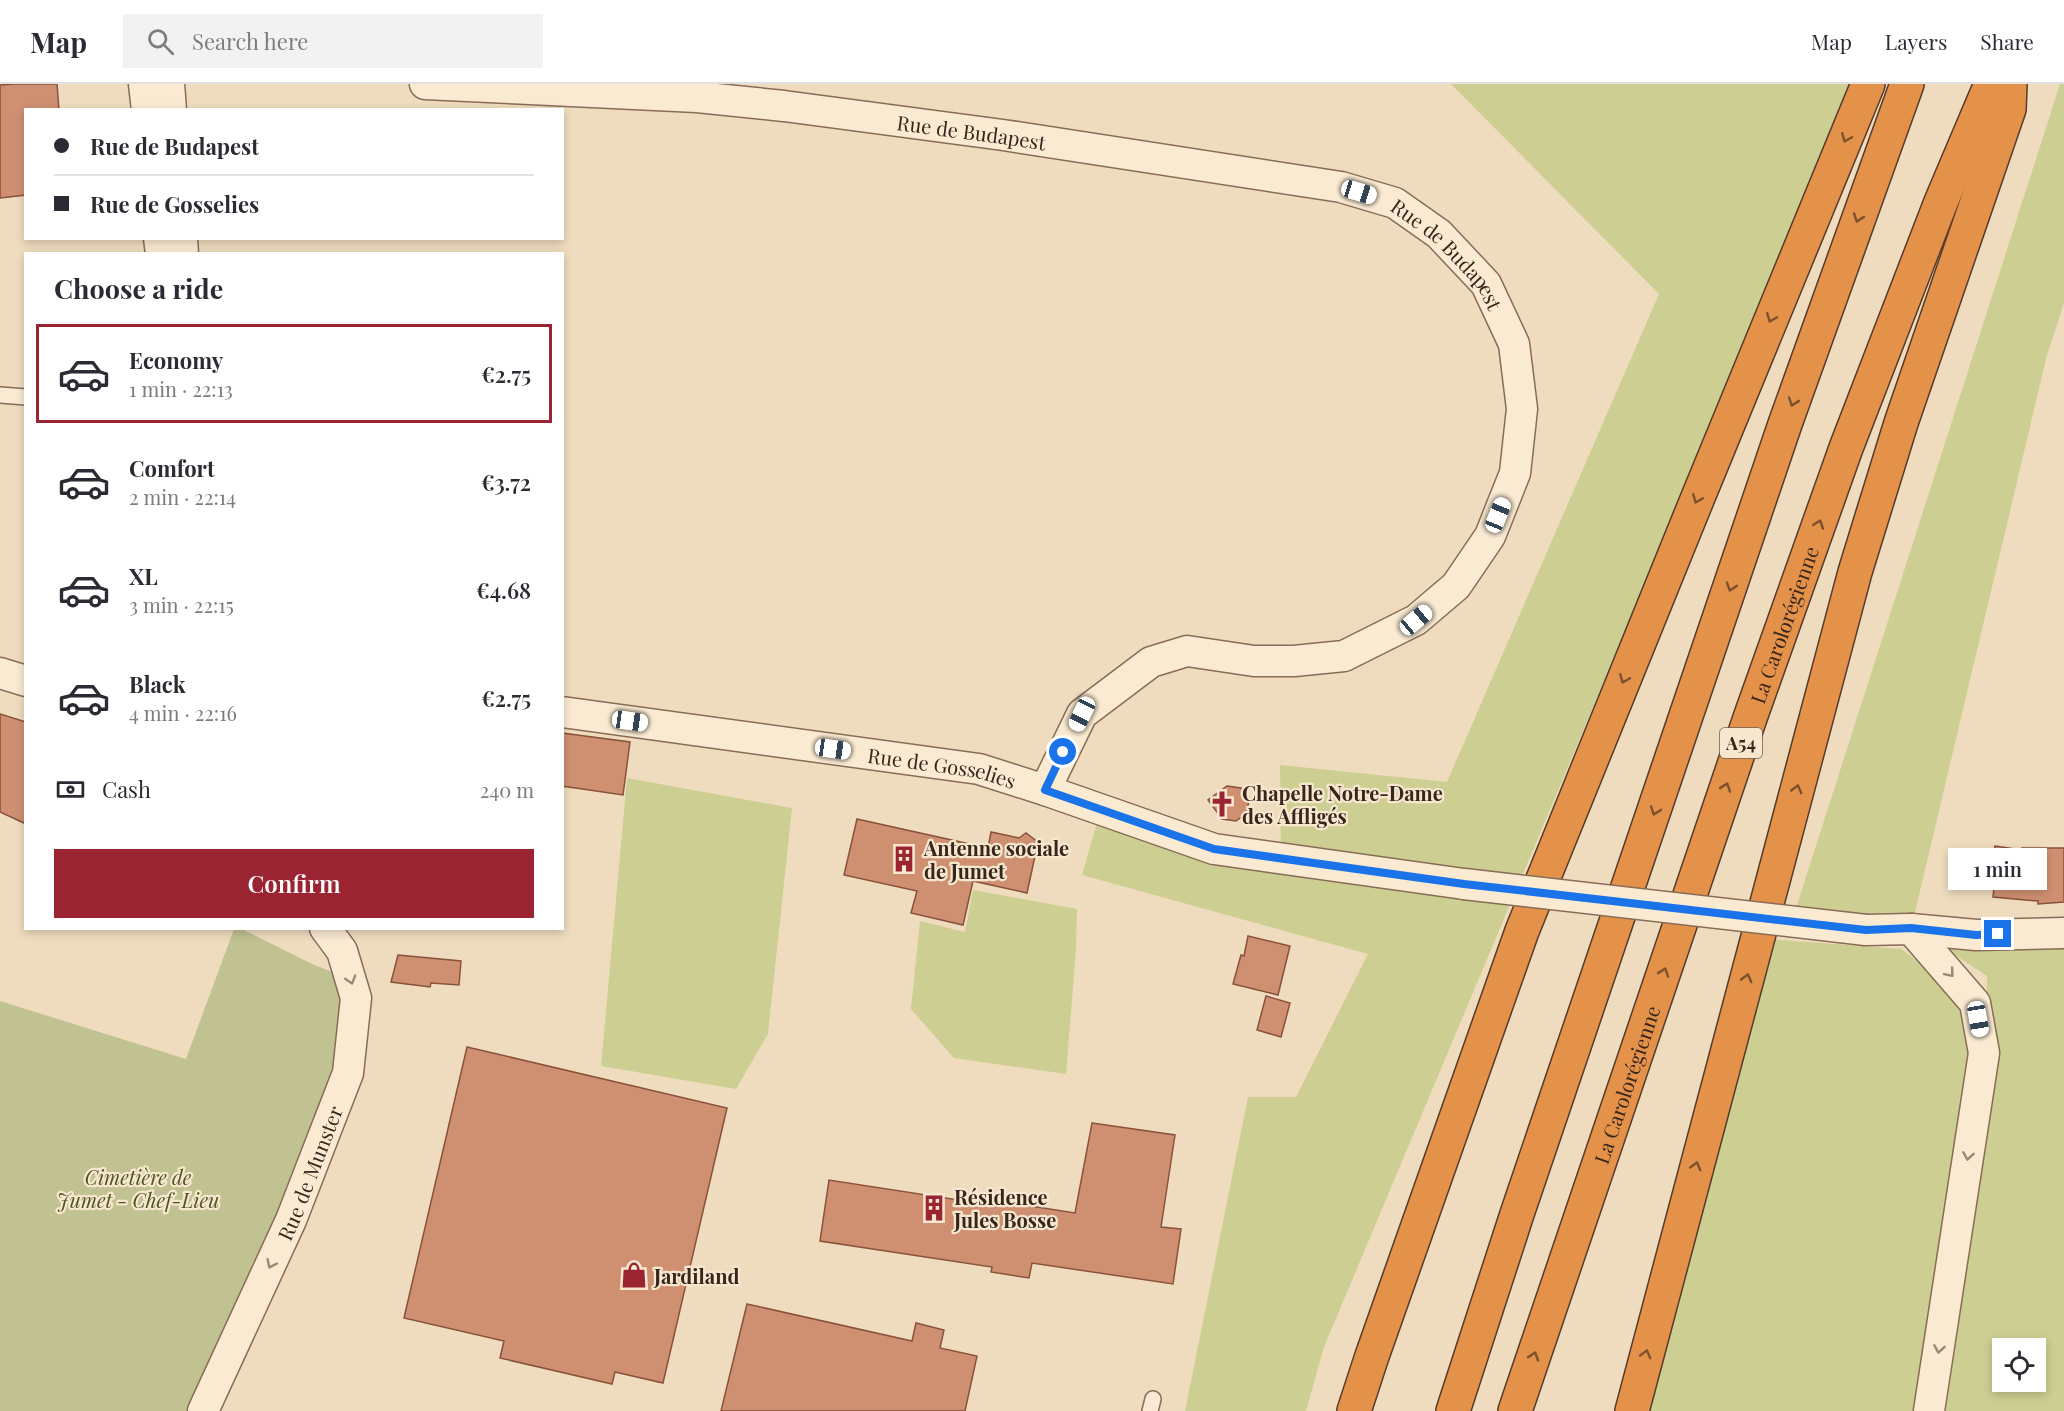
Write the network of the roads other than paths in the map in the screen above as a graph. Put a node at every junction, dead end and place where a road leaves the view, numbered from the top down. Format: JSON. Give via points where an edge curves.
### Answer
{"nodes":[{"id":1,"x":144,"y":84,"type":"edge"},
{"id":2,"x":169,"y":84,"type":"edge"},
{"id":3,"x":425,"y":84,"type":"edge"},
{"id":4,"x":1868,"y":84,"type":"edge"},
{"id":5,"x":1906,"y":84,"type":"edge"},
{"id":6,"x":1991,"y":84,"type":"edge"},
{"id":7,"x":2010,"y":84,"type":"edge"},
{"id":8,"x":147,"y":108,"type":"edge"},
{"id":9,"x":171,"y":108,"type":"edge"},
{"id":10,"x":0,"y":395,"type":"edge"},
{"id":11,"x":24,"y":397,"type":"edge"},
{"id":12,"x":0,"y":666,"type":"edge"},
{"id":13,"x":24,"y":667,"type":"edge"},
{"id":14,"x":0,"y":673,"type":"edge"},
{"id":15,"x":24,"y":680,"type":"edge"},
{"id":16,"x":564,"y":712,"type":"edge"},
{"id":17,"x":1045,"y":790,"type":"junction"},
{"id":18,"x":1911,"y":928,"type":"junction"},
{"id":19,"x":326,"y":930,"type":"edge"},
{"id":20,"x":2064,"y":933,"type":"edge"},
{"id":21,"x":203,"y":1411,"type":"edge"},
{"id":22,"x":1354,"y":1411,"type":"edge"},
{"id":23,"x":1453,"y":1411,"type":"edge"},
{"id":24,"x":1515,"y":1411,"type":"edge"},
{"id":25,"x":1632,"y":1411,"type":"edge"},
{"id":26,"x":1929,"y":1411,"type":"edge"}],
"edges":[{"from":1,"to":8,"type":"street"},
{"from":2,"to":9,"type":"street"},
{"from":3,"to":17,"type":"street","name":"Rue de Budapest","via":[[697,97],[784,106],[1341,187],[1395,203],[1439,234],[1486,284],[1514,344],[1522,409],[1515,473],[1490,536],[1456,586],[1416,620],[1344,656],[1254,661],[1187,651],[1150,662],[1082,714]]},
{"from":4,"to":22,"type":"highway","one_way":true,"via":[[1522,931]]},
{"from":5,"to":23,"type":"highway","one_way":true,"via":[[1785,424]]},
{"from":24,"to":6,"type":"highway","name":"La Carolorégienne","number":"A54","one_way":true,"via":[[1830,493],[1941,202]]},
{"from":25,"to":7,"type":"highway","one_way":true,"via":[[1855,572],[1901,423],[2009,109]]},
{"from":10,"to":11,"type":"lane"},
{"from":12,"to":13,"type":"street"},
{"from":14,"to":15,"type":"street"},
{"from":16,"to":17,"type":"street","name":"Rue de Gosselies","via":[[979,769]]},
{"from":17,"to":18,"type":"street","name":"Rue de Gosselies","bridge":true,"via":[[1214,849],[1464,884],[1866,930]]},
{"from":18,"to":20,"type":"street","name":"Rue de Gosselies","via":[[1976,935]]},
{"from":18,"to":26,"type":"street","one_way":true,"via":[[1975,1003],[1984,1053]]},
{"from":19,"to":21,"type":"street","name":"Rue de Munster","one_way":true,"via":[[342,951],[356,998],[348,1073],[291,1220]]}]}
